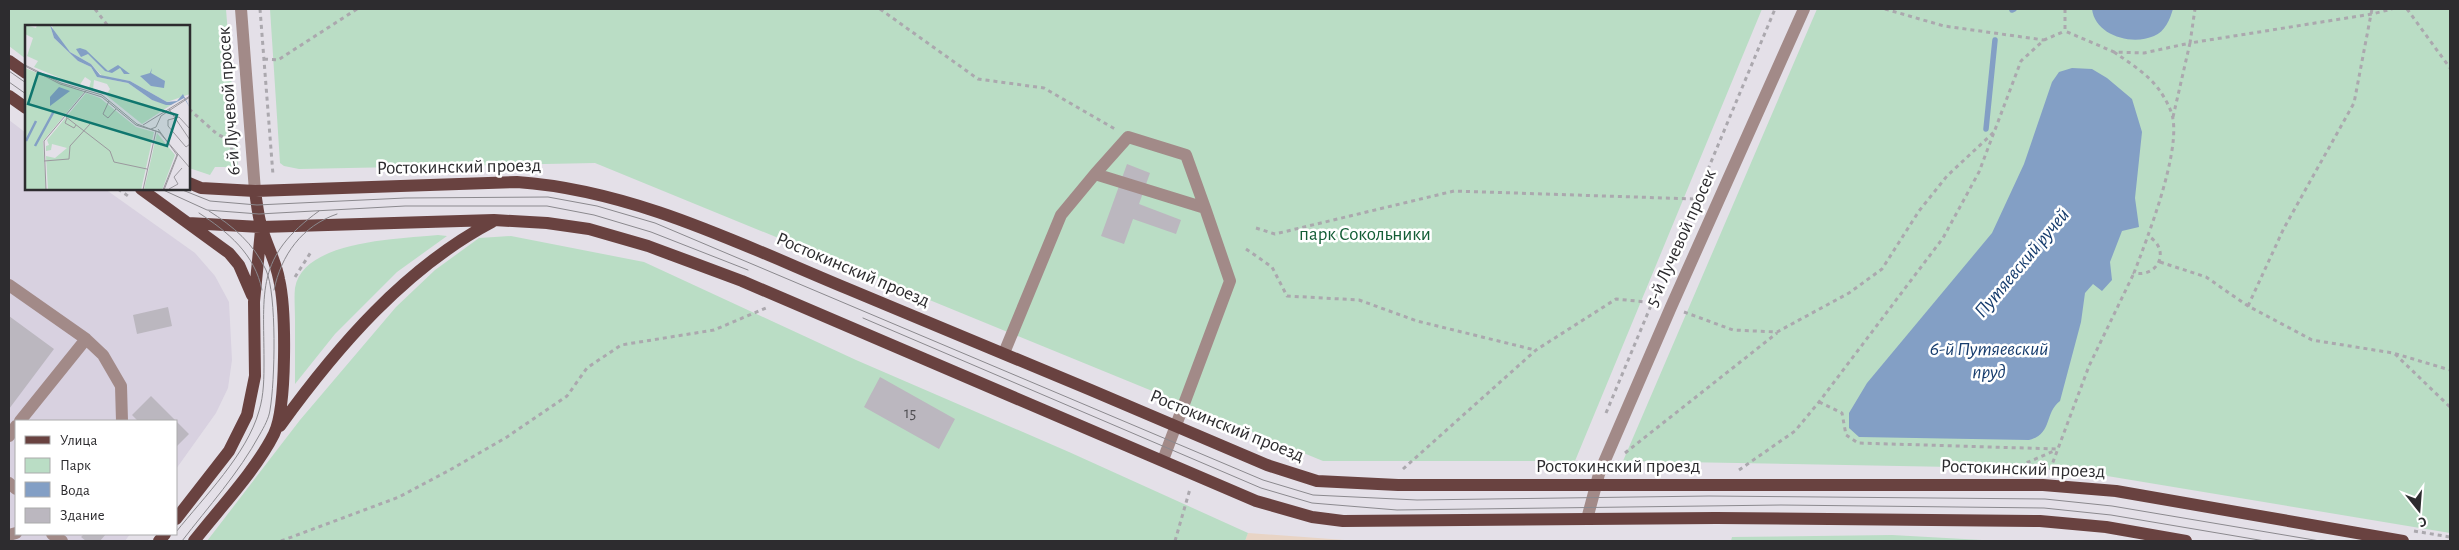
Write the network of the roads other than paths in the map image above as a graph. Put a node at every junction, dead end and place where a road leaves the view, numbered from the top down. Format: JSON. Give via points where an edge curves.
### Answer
{"nodes":[{"id":1,"x":241,"y":9,"type":"edge"},
{"id":2,"x":1804,"y":9,"type":"edge"},
{"id":3,"x":9,"y":61,"type":"edge"},
{"id":4,"x":25,"y":72,"type":"edge"},
{"id":5,"x":9,"y":96,"type":"edge"},
{"id":6,"x":25,"y":107,"type":"edge"},
{"id":7,"x":1096,"y":174,"type":"junction"},
{"id":8,"x":190,"y":183,"type":"edge"},
{"id":9,"x":142,"y":190,"type":"edge"},
{"id":10,"x":255,"y":191,"type":"junction"},
{"id":11,"x":1205,"y":208,"type":"junction"},
{"id":12,"x":494,"y":220,"type":"junction"},
{"id":13,"x":188,"y":222,"type":"junction"},
{"id":14,"x":261,"y":227,"type":"junction"},
{"id":15,"x":9,"y":285,"type":"edge"},
{"id":16,"x":254,"y":302,"type":"junction"},
{"id":17,"x":86,"y":339,"type":"junction"},
{"id":18,"x":1004,"y":353,"type":"junction"},
{"id":19,"x":21,"y":420,"type":"edge"},
{"id":20,"x":122,"y":420,"type":"edge"},
{"id":21,"x":1177,"y":427,"type":"junction"},
{"id":22,"x":274,"y":434,"type":"junction"},
{"id":23,"x":1162,"y":460,"type":"junction"},
{"id":24,"x":1596,"y":485,"type":"junction"},
{"id":25,"x":178,"y":516,"type":"edge"},
{"id":26,"x":1587,"y":519,"type":"junction"},
{"id":27,"x":194,"y":541,"type":"edge"},
{"id":28,"x":2186,"y":541,"type":"edge"},
{"id":29,"x":2403,"y":541,"type":"edge"}],
"edges":[{"from":1,"to":10,"type":"street","name":"6-й Лучевой просек"},
{"from":2,"to":24,"type":"street","name":"5-й Лучевой просек","via":[[1670,307]]},
{"from":3,"to":4,"type":"main road"},
{"from":5,"to":6,"type":"main road"},
{"from":7,"to":11,"type":"street"},
{"from":7,"to":11,"type":"street","via":[[1128,137],[1186,155]]},
{"from":7,"to":18,"type":"street","via":[[1061,215]]},
{"from":8,"to":10,"type":"main road","name":"Ростокинский проезд","via":[[201,188]]},
{"from":9,"to":13,"type":"main road"},
{"from":10,"to":14,"type":"main road"},
{"from":10,"to":18,"type":"main road","name":"Ростокинский проезд","via":[[478,182],[552,185],[579,190],[656,211]]},
{"from":11,"to":21,"type":"street","via":[[1230,281]]},
{"from":12,"to":14,"type":"main road"},
{"from":12,"to":22,"type":"main road","via":[[460,239],[412,276],[362,326]]},
{"from":12,"to":23,"type":"main road","via":[[589,229],[648,246],[742,281]]},
{"from":13,"to":14,"type":"main road"},
{"from":13,"to":16,"type":"main road","via":[[229,253],[239,265]]},
{"from":14,"to":16,"type":"main road"},
{"from":14,"to":22,"type":"main road","via":[[283,298],[283,398]]},
{"from":15,"to":17,"type":"street"},
{"from":16,"to":25,"type":"main road","via":[[255,376],[247,415],[229,451]]},
{"from":17,"to":19,"type":"street"},
{"from":17,"to":20,"type":"street","via":[[103,355],[121,386]]},
{"from":18,"to":21,"type":"main road","name":"Ростокинский проезд"},
{"from":21,"to":23,"type":"street"},
{"from":21,"to":24,"type":"main road","name":"Ростокинский проезд","via":[[1266,465],[1317,481],[1398,485]]},
{"from":22,"to":27,"type":"main road"},
{"from":23,"to":26,"type":"main road","via":[[1256,501],[1320,518],[1397,522]]},
{"from":24,"to":26,"type":"street","name":"5-й Лучевой просек"},
{"from":24,"to":29,"type":"main road","name":"Ростокинский проезд","via":[[2044,485],[2116,491]]},
{"from":26,"to":28,"type":"main road","via":[[2040,522],[2106,527]]}]}
